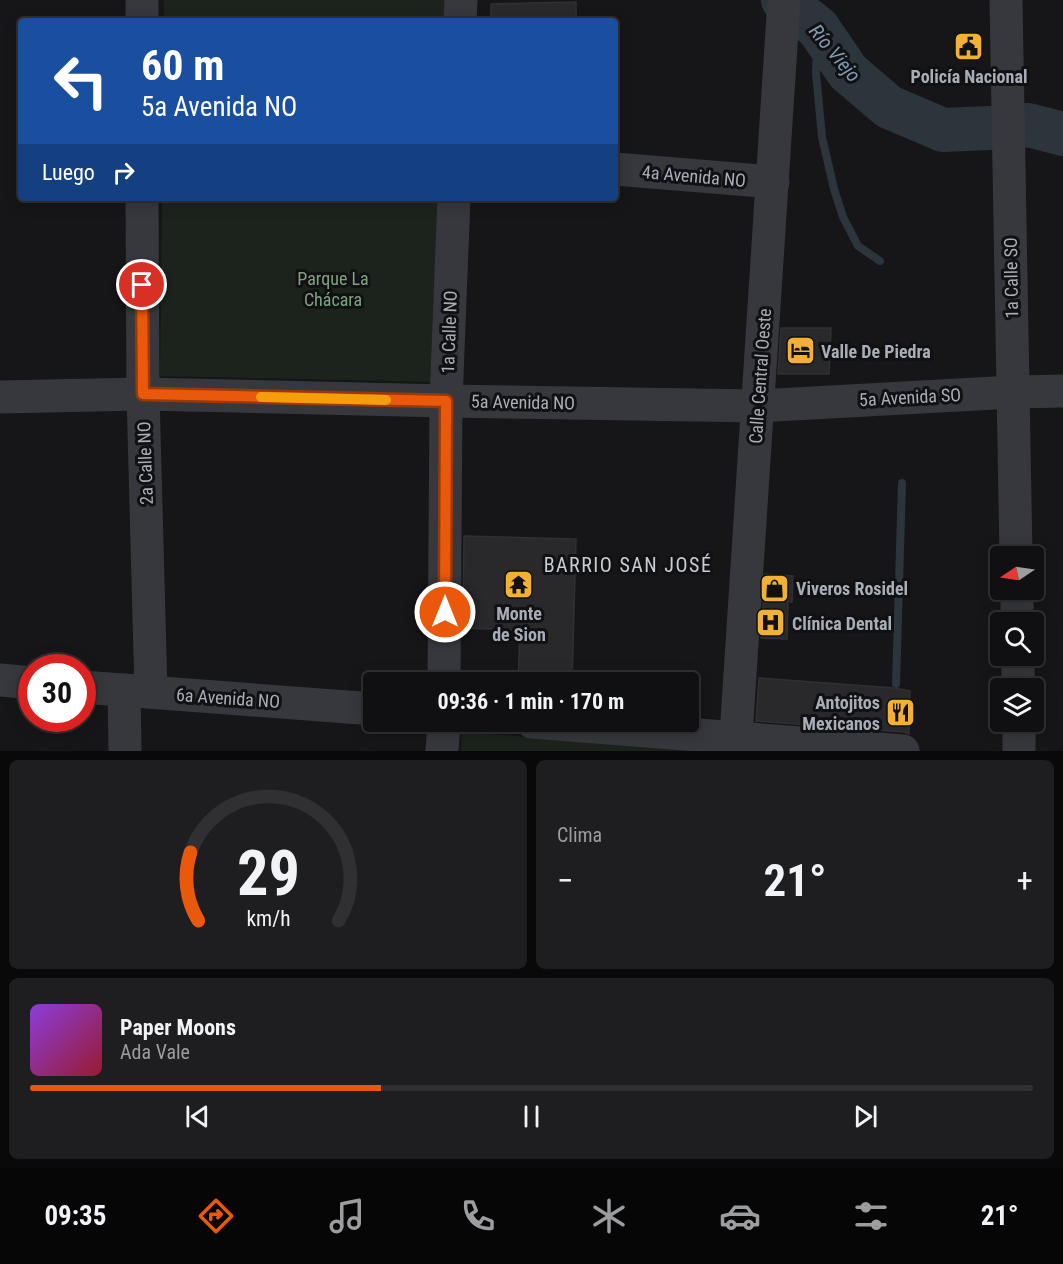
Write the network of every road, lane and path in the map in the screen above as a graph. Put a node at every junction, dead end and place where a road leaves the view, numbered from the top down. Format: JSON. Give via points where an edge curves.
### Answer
{"nodes":[{"id":1,"x":142,"y":0,"type":"edge"},
{"id":2,"x":461,"y":0,"type":"edge"},
{"id":3,"x":1006,"y":0,"type":"edge"},
{"id":4,"x":783,"y":9,"type":"edge"},
{"id":5,"x":142,"y":18,"type":"edge"},
{"id":6,"x":460,"y":18,"type":"edge"},
{"id":7,"x":618,"y":169,"type":"edge"},
{"id":8,"x":773,"y":182,"type":"junction"},
{"id":9,"x":142,"y":201,"type":"edge"},
{"id":10,"x":454,"y":201,"type":"edge"},
{"id":11,"x":1063,"y":391,"type":"edge"},
{"id":12,"x":1013,"y":392,"type":"junction"},
{"id":13,"x":143,"y":394,"type":"junction"},
{"id":14,"x":0,"y":397,"type":"edge"},
{"id":15,"x":446,"y":401,"type":"junction"},
{"id":16,"x":758,"y":406,"type":"junction"},
{"id":17,"x":1016,"y":546,"type":"edge"},
{"id":18,"x":444,"y":672,"type":"edge"},
{"id":19,"x":0,"y":680,"type":"edge"},
{"id":20,"x":18,"y":682,"type":"edge"},
{"id":21,"x":96,"y":688,"type":"edge"},
{"id":22,"x":137,"y":691,"type":"junction"},
{"id":23,"x":363,"y":708,"type":"edge"},
{"id":24,"x":443,"y":732,"type":"edge"},
{"id":25,"x":624,"y":732,"type":"edge"},
{"id":26,"x":1019,"y":732,"type":"edge"},
{"id":27,"x":735,"y":744,"type":"edge"},
{"id":28,"x":889,"y":750,"type":"edge"},
{"id":29,"x":125,"y":751,"type":"edge"},
{"id":30,"x":442,"y":751,"type":"edge"},
{"id":31,"x":1019,"y":751,"type":"edge"}],
"edges":[{"from":1,"to":5,"type":"street"},
{"from":2,"to":6,"type":"street"},
{"from":3,"to":12,"type":"street","name":"1a Calle SO"},
{"from":4,"to":8,"type":"street","name":"Calle Central Oeste"},
{"from":7,"to":8,"type":"street","name":"4a Avenida NO"},
{"from":8,"to":16,"type":"street","name":"Calle Central Oeste"},
{"from":9,"to":13,"type":"street","name":"2a Calle NO"},
{"from":10,"to":15,"type":"street","name":"1a Calle NO"},
{"from":11,"to":12,"type":"street","name":"5a Avenida SO"},
{"from":12,"to":16,"type":"street","name":"5a Avenida SO"},
{"from":12,"to":17,"type":"street","name":"1a Calle SO"},
{"from":13,"to":14,"type":"street","name":"5a Avenida NO"},
{"from":13,"to":15,"type":"street","name":"5a Avenida NO"},
{"from":13,"to":22,"type":"street","name":"2a Calle NO"},
{"from":15,"to":16,"type":"street","name":"5a Avenida NO"},
{"from":15,"to":18,"type":"street","name":"1a Calle NO"},
{"from":16,"to":27,"type":"street","name":"Calle Central Oeste"},
{"from":19,"to":20,"type":"street"},
{"from":21,"to":22,"type":"street","name":"6a Avenida NO"},
{"from":22,"to":23,"type":"street","name":"6a Avenida NO"},
{"from":22,"to":29,"type":"street","name":"2a Calle NO"},
{"from":24,"to":30,"type":"street"},
{"from":25,"to":27,"type":"street"},
{"from":26,"to":31,"type":"street"},
{"from":27,"to":28,"type":"street"}]}
